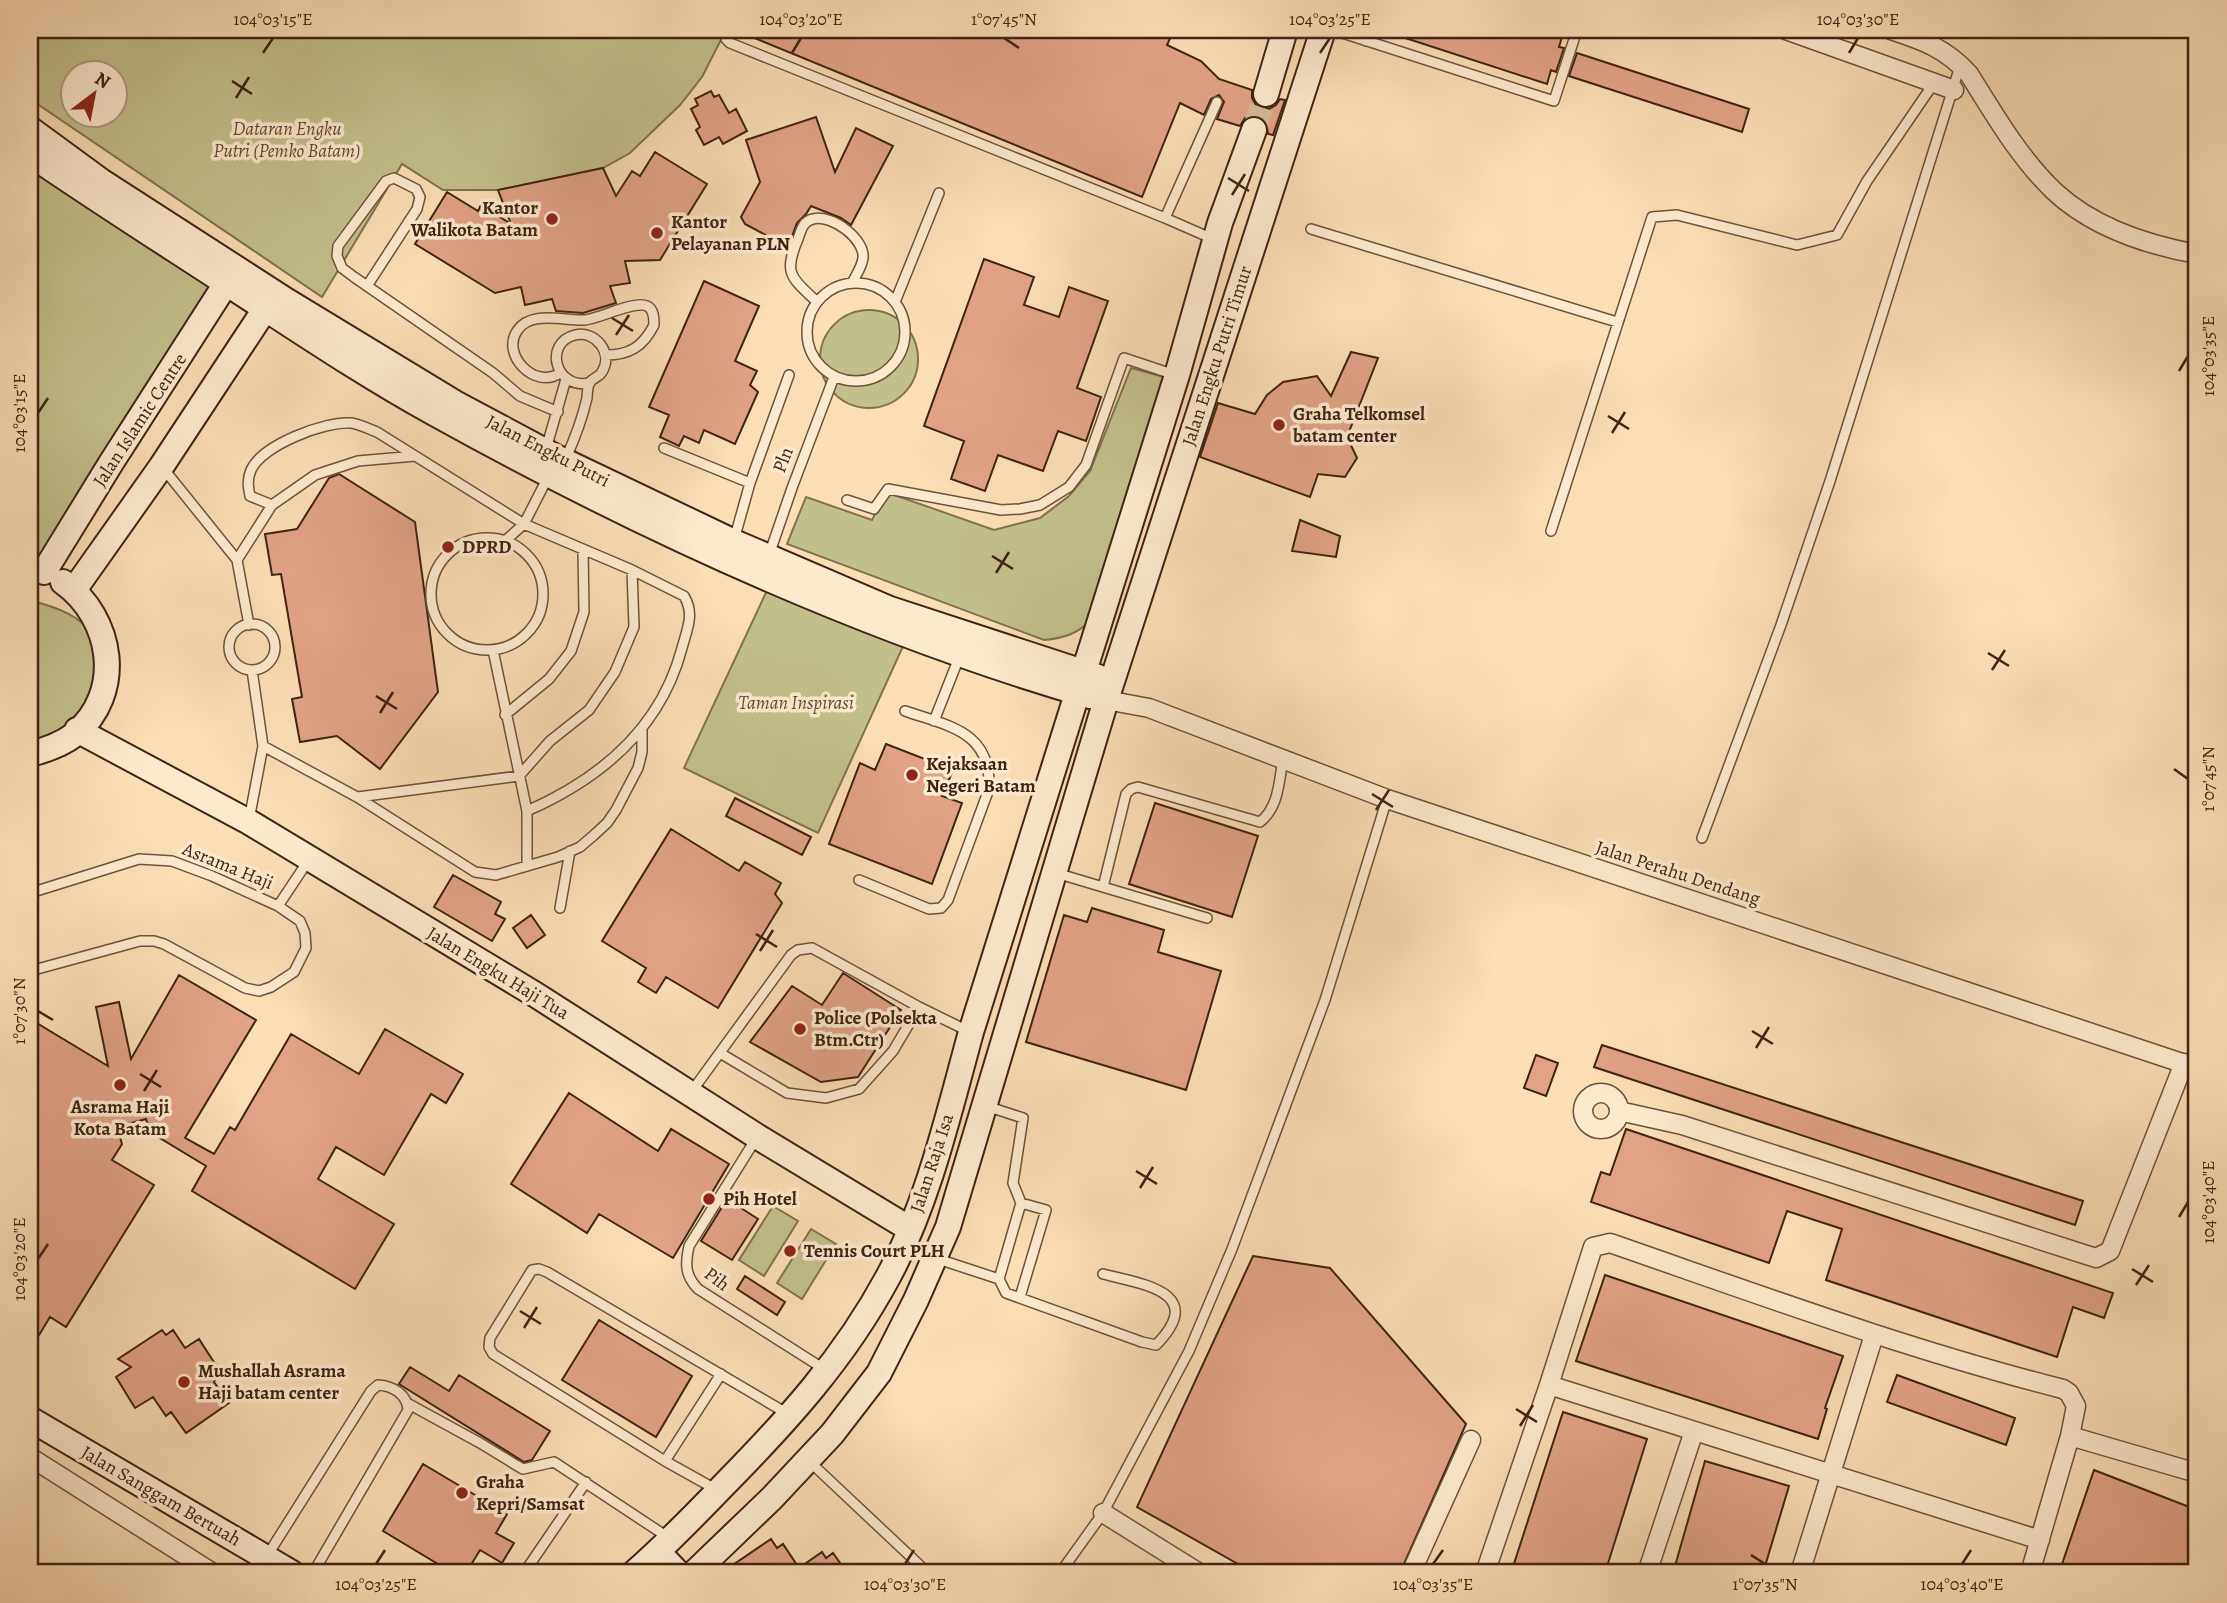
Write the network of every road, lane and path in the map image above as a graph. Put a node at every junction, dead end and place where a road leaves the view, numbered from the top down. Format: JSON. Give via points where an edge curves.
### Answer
{"nodes":[{"id":1,"x":728,"y":30,"type":"edge"},
{"id":2,"x":1285,"y":30,"type":"edge"},
{"id":3,"x":1323,"y":30,"type":"edge"},
{"id":4,"x":1333,"y":30,"type":"edge"},
{"id":5,"x":1370,"y":30,"type":"edge"},
{"id":6,"x":1577,"y":30,"type":"edge"},
{"id":7,"x":1786,"y":30,"type":"edge"},
{"id":8,"x":1891,"y":30,"type":"edge"},
{"id":9,"x":1366,"y":41,"type":"junction"},
{"id":10,"x":1961,"y":65,"type":"junction"},
{"id":11,"x":1934,"y":83,"type":"junction"},
{"id":12,"x":1954,"y":90,"type":"junction"},
{"id":13,"x":1266,"y":94,"type":"tunnel mouth"},
{"id":14,"x":1217,"y":102,"type":"dead end"},
{"id":15,"x":30,"y":129,"type":"edge"},
{"id":16,"x":1254,"y":130,"type":"tunnel mouth"},
{"id":17,"x":30,"y":154,"type":"edge"},
{"id":18,"x":939,"y":193,"type":"dead end"},
{"id":19,"x":1165,"y":218,"type":"junction"},
{"id":20,"x":1311,"y":229,"type":"dead end"},
{"id":21,"x":1217,"y":241,"type":"junction"},
{"id":22,"x":2197,"y":254,"type":"edge"},
{"id":23,"x":232,"y":276,"type":"junction"},
{"id":24,"x":852,"y":283,"type":"junction"},
{"id":25,"x":367,"y":286,"type":"junction"},
{"id":26,"x":270,"y":302,"type":"junction"},
{"id":27,"x":817,"y":302,"type":"junction"},
{"id":28,"x":895,"y":302,"type":"junction"},
{"id":29,"x":1617,"y":321,"type":"junction"},
{"id":30,"x":606,"y":355,"type":"junction"},
{"id":31,"x":789,"y":375,"type":"dead end"},
{"id":32,"x":1177,"y":375,"type":"junction"},
{"id":33,"x":563,"y":376,"type":"junction"},
{"id":34,"x":834,"y":377,"type":"junction"},
{"id":35,"x":590,"y":383,"type":"junction"},
{"id":36,"x":558,"y":412,"type":"junction"},
{"id":37,"x":664,"y":448,"type":"dead end"},
{"id":38,"x":415,"y":456,"type":"junction"},
{"id":39,"x":554,"y":461,"type":"junction"},
{"id":40,"x":162,"y":467,"type":"junction"},
{"id":41,"x":750,"y":483,"type":"junction"},
{"id":42,"x":847,"y":500,"type":"dead end"},
{"id":43,"x":272,"y":505,"type":"junction"},
{"id":44,"x":524,"y":524,"type":"junction"},
{"id":45,"x":1551,"y":531,"type":"dead end"},
{"id":46,"x":506,"y":540,"type":"junction"},
{"id":47,"x":734,"y":542,"type":"junction"},
{"id":48,"x":583,"y":550,"type":"junction"},
{"id":49,"x":769,"y":557,"type":"junction"},
{"id":50,"x":237,"y":560,"type":"junction"},
{"id":51,"x":632,"y":570,"type":"junction"},
{"id":52,"x":37,"y":571,"type":"edge"},
{"id":53,"x":75,"y":590,"type":"junction"},
{"id":54,"x":249,"y":625,"type":"junction"},
{"id":55,"x":493,"y":650,"type":"junction"},
{"id":56,"x":960,"y":653,"type":"junction"},
{"id":57,"x":252,"y":670,"type":"junction"},
{"id":58,"x":1080,"y":681,"type":"junction"},
{"id":59,"x":1109,"y":692,"type":"junction"},
{"id":60,"x":905,"y":711,"type":"dead end"},
{"id":61,"x":505,"y":715,"type":"junction"},
{"id":62,"x":934,"y":721,"type":"junction"},
{"id":63,"x":642,"y":728,"type":"junction"},
{"id":64,"x":77,"y":730,"type":"junction"},
{"id":65,"x":263,"y":746,"type":"junction"},
{"id":66,"x":30,"y":754,"type":"edge"},
{"id":67,"x":1283,"y":759,"type":"junction"},
{"id":68,"x":519,"y":776,"type":"junction"},
{"id":69,"x":357,"y":797,"type":"junction"},
{"id":70,"x":1387,"y":799,"type":"junction"},
{"id":71,"x":527,"y":811,"type":"junction"},
{"id":72,"x":249,"y":822,"type":"junction"},
{"id":73,"x":1702,"y":838,"type":"dead end"},
{"id":74,"x":570,"y":851,"type":"junction"},
{"id":75,"x":309,"y":860,"type":"junction"},
{"id":76,"x":527,"y":866,"type":"junction"},
{"id":77,"x":1054,"y":872,"type":"junction"},
{"id":78,"x":859,"y":880,"type":"dead end"},
{"id":79,"x":1103,"y":887,"type":"junction"},
{"id":80,"x":30,"y":893,"type":"edge"},
{"id":81,"x":278,"y":906,"type":"junction"},
{"id":82,"x":560,"y":908,"type":"dead end"},
{"id":83,"x":1207,"y":918,"type":"dead end"},
{"id":84,"x":30,"y":971,"type":"edge"},
{"id":85,"x":919,"y":1007,"type":"junction"},
{"id":86,"x":971,"y":1032,"type":"junction"},
{"id":87,"x":720,"y":1052,"type":"junction"},
{"id":88,"x":2191,"y":1065,"type":"edge"},
{"id":89,"x":691,"y":1093,"type":"junction"},
{"id":90,"x":984,"y":1105,"type":"junction"},
{"id":91,"x":1619,"y":1111,"type":"dead end"},
{"id":92,"x":758,"y":1137,"type":"junction"},
{"id":93,"x":1021,"y":1203,"type":"junction"},
{"id":94,"x":910,"y":1229,"type":"junction"},
{"id":95,"x":934,"y":1258,"type":"junction"},
{"id":96,"x":1103,"y":1274,"type":"dead end"},
{"id":97,"x":999,"y":1279,"type":"junction"},
{"id":98,"x":1020,"y":1297,"type":"junction"},
{"id":99,"x":1874,"y":1335,"type":"junction"},
{"id":100,"x":829,"y":1371,"type":"junction"},
{"id":101,"x":720,"y":1374,"type":"junction"},
{"id":102,"x":1549,"y":1385,"type":"junction"},
{"id":103,"x":408,"y":1403,"type":"junction"},
{"id":104,"x":789,"y":1415,"type":"junction"},
{"id":105,"x":30,"y":1419,"type":"edge"},
{"id":106,"x":1694,"y":1431,"type":"junction"},
{"id":107,"x":2070,"y":1436,"type":"junction"},
{"id":108,"x":1471,"y":1440,"type":"dead end"},
{"id":109,"x":30,"y":1457,"type":"edge"},
{"id":110,"x":807,"y":1460,"type":"junction"},
{"id":111,"x":665,"y":1461,"type":"junction"},
{"id":112,"x":2197,"y":1473,"type":"edge"},
{"id":113,"x":1830,"y":1474,"type":"junction"},
{"id":114,"x":586,"y":1482,"type":"junction"},
{"id":115,"x":718,"y":1490,"type":"junction"},
{"id":116,"x":1103,"y":1513,"type":"junction"},
{"id":117,"x":2040,"y":1540,"type":"junction"},
{"id":118,"x":664,"y":1545,"type":"junction"},
{"id":119,"x":266,"y":1557,"type":"junction"},
{"id":120,"x":213,"y":1573,"type":"edge"},
{"id":121,"x":292,"y":1573,"type":"edge"},
{"id":122,"x":313,"y":1573,"type":"edge"},
{"id":123,"x":524,"y":1573,"type":"edge"},
{"id":124,"x":635,"y":1573,"type":"edge"},
{"id":125,"x":678,"y":1573,"type":"edge"},
{"id":126,"x":694,"y":1573,"type":"edge"},
{"id":127,"x":928,"y":1573,"type":"edge"},
{"id":128,"x":1060,"y":1573,"type":"edge"},
{"id":129,"x":1199,"y":1573,"type":"edge"},
{"id":130,"x":1411,"y":1573,"type":"edge"},
{"id":131,"x":1485,"y":1573,"type":"edge"},
{"id":132,"x":1647,"y":1573,"type":"edge"},
{"id":133,"x":1800,"y":1573,"type":"edge"},
{"id":134,"x":2030,"y":1573,"type":"edge"}],
"edges":[{"from":1,"to":19,"type":"lane","via":[[730,43]]},
{"from":2,"to":13,"type":"main road"},
{"from":3,"to":59,"type":"main road","name":"Jalan Engku Putri Timur"},
{"from":4,"to":9,"type":"lane"},
{"from":5,"to":9,"type":"lane"},
{"from":6,"to":9,"type":"lane","via":[[1554,101]]},
{"from":7,"to":11,"type":"street"},
{"from":8,"to":10,"type":"street","via":[[1939,47]]},
{"from":10,"to":12,"type":"lane"},
{"from":10,"to":22,"type":"street","via":[[2014,144],[2055,192],[2098,222],[2170,249]]},
{"from":11,"to":12,"type":"street"},
{"from":11,"to":29,"type":"lane","via":[[1867,181],[1837,235],[1797,245],[1677,215],[1652,218]]},
{"from":12,"to":73,"type":"lane","via":[[1830,481]]},
{"from":14,"to":19,"type":"lane"},
{"from":15,"to":23,"type":"main road","name":"Jalan Engku Putri"},
{"from":16,"to":21,"type":"main road","name":"Jalan Engku Putri Timur"},
{"from":17,"to":23,"type":"main road","name":"Jalan Engku Putri","via":[[87,194]]},
{"from":18,"to":28,"type":"lane"},
{"from":19,"to":21,"type":"lane"},
{"from":20,"to":29,"type":"lane"},
{"from":21,"to":32,"type":"main road","name":"Jalan Engku Putri Timur"},
{"from":23,"to":26,"type":"main road","name":"Jalan Engku Putri"},
{"from":23,"to":52,"type":"main road","name":"Jalan Islamic Centre"},
{"from":24,"to":27,"type":"lane","via":[[836,286]]},
{"from":24,"to":27,"type":"lane","via":[[861,266],[861,247],[841,227],[814,218],[804,224],[789,261],[792,275]]},
{"from":24,"to":28,"type":"lane","via":[[868,284]]},
{"from":25,"to":25,"type":"lane","via":[[342,268],[338,246],[386,181],[394,178],[416,189],[420,197],[417,209]]},
{"from":25,"to":36,"type":"lane","via":[[520,396]]},
{"from":26,"to":39,"type":"main road","name":"Jalan Engku Putri","via":[[432,412]]},
{"from":26,"to":40,"type":"main road"},
{"from":27,"to":34,"type":"lane","via":[[807,323],[806,339],[811,355]]},
{"from":28,"to":34,"type":"lane","via":[[905,333],[894,364],[867,381]]},
{"from":29,"to":45,"type":"lane"},
{"from":30,"to":33,"type":"lane","via":[[592,337],[568,337],[556,357]]},
{"from":30,"to":33,"type":"lane","via":[[627,354],[637,348],[654,325],[645,304],[584,320],[529,321],[516,331],[512,345],[519,362],[536,377]]},
{"from":30,"to":35,"type":"lane","via":[[603,372]]},
{"from":31,"to":41,"type":"lane"},
{"from":32,"to":42,"type":"lane","via":[[1125,358],[1086,465],[1069,487],[1040,505],[1001,510],[888,489],[874,509]]},
{"from":32,"to":58,"type":"main road","name":"Jalan Engku Putri Timur"},
{"from":33,"to":35,"type":"lane"},
{"from":33,"to":36,"type":"lane"},
{"from":34,"to":49,"type":"lane","name":"Pln"},
{"from":35,"to":39,"type":"lane","via":[[580,429]]},
{"from":36,"to":39,"type":"lane"},
{"from":37,"to":41,"type":"lane"},
{"from":38,"to":43,"type":"lane","via":[[337,467],[315,475]]},
{"from":38,"to":43,"type":"lane","via":[[377,432],[352,424],[326,425],[289,440],[252,468],[247,482],[250,496]]},
{"from":38,"to":44,"type":"lane"},
{"from":39,"to":44,"type":"lane"},
{"from":39,"to":47,"type":"main road","name":"Jalan Engku Putri"},
{"from":39,"to":56,"type":"main road","name":"Jalan Engku Putri","via":[[703,549],[859,617]]},
{"from":40,"to":50,"type":"lane"},
{"from":40,"to":53,"type":"main road"},
{"from":41,"to":47,"type":"lane"},
{"from":43,"to":50,"type":"lane"},
{"from":44,"to":46,"type":"lane"},
{"from":44,"to":48,"type":"lane"},
{"from":46,"to":55,"type":"lane","via":[[535,564],[543,601],[538,619],[526,634]]},
{"from":46,"to":55,"type":"lane","via":[[468,540],[451,549],[432,579],[434,615],[444,631],[475,649]]},
{"from":47,"to":49,"type":"main road","name":"Jalan Engku Putri"},
{"from":48,"to":51,"type":"lane"},
{"from":48,"to":61,"type":"lane","via":[[584,612],[571,651],[549,679]]},
{"from":49,"to":58,"type":"main road","name":"Jalan Engku Putri"},
{"from":50,"to":54,"type":"lane"},
{"from":51,"to":63,"type":"lane","via":[[684,596],[691,614],[672,680]]},
{"from":51,"to":68,"type":"lane","via":[[635,627],[615,672],[589,709],[550,741]]},
{"from":52,"to":53,"type":"main road"},
{"from":53,"to":64,"type":"main road","via":[[98,623],[107,662],[104,688],[93,713]]},
{"from":54,"to":57,"type":"lane","via":[[233,634],[229,648],[233,661]]},
{"from":54,"to":57,"type":"lane","via":[[268,631],[274,646],[265,666]]},
{"from":55,"to":61,"type":"lane"},
{"from":56,"to":58,"type":"main road","name":"Jalan Engku Putri"},
{"from":56,"to":62,"type":"lane"},
{"from":57,"to":65,"type":"lane"},
{"from":58,"to":59,"type":"main road","name":"Jalan Engku Putri"},
{"from":58,"to":86,"type":"main road","name":"Jalan Raja Isa"},
{"from":59,"to":67,"type":"street","name":"Jalan Perahu Dendang"},
{"from":59,"to":77,"type":"main road","name":"Jalan Raja Isa"},
{"from":60,"to":62,"type":"lane"},
{"from":61,"to":68,"type":"lane"},
{"from":62,"to":78,"type":"lane","via":[[963,731],[975,741],[990,778],[948,900],[941,908],[929,909]]},
{"from":63,"to":71,"type":"lane","via":[[590,778]]},
{"from":63,"to":74,"type":"lane","via":[[638,768],[616,810],[594,835]]},
{"from":64,"to":66,"type":"main road","via":[[50,749]]},
{"from":64,"to":72,"type":"main road","name":"Jalan Engku Haji Tua"},
{"from":65,"to":69,"type":"lane"},
{"from":65,"to":72,"type":"lane"},
{"from":67,"to":70,"type":"street","name":"Jalan Perahu Dendang"},
{"from":67,"to":79,"type":"lane","via":[[1276,800],[1260,822],[1138,787],[1131,789]]},
{"from":68,"to":69,"type":"lane"},
{"from":68,"to":71,"type":"lane"},
{"from":69,"to":76,"type":"lane","via":[[475,872],[496,875]]},
{"from":70,"to":88,"type":"street","name":"Jalan Perahu Dendang"},
{"from":70,"to":116,"type":"lane","via":[[1325,1000],[1232,1249],[1189,1351]]},
{"from":71,"to":76,"type":"lane"},
{"from":72,"to":75,"type":"main road","name":"Jalan Engku Haji Tua"},
{"from":74,"to":76,"type":"lane"},
{"from":74,"to":82,"type":"lane"},
{"from":75,"to":81,"type":"lane","name":"Asrama Haji"},
{"from":75,"to":89,"type":"main road","name":"Jalan Engku Haji Tua"},
{"from":77,"to":79,"type":"lane"},
{"from":77,"to":90,"type":"main road","name":"Jalan Raja Isa"},
{"from":79,"to":83,"type":"lane"},
{"from":80,"to":81,"type":"lane","name":"Asrama Haji","via":[[139,859],[172,861]]},
{"from":81,"to":84,"type":"lane","via":[[300,921],[306,948],[294,972],[271,987],[245,988],[154,940]]},
{"from":85,"to":86,"type":"lane"},
{"from":85,"to":87,"type":"lane","via":[[893,1051],[859,1088],[826,1098],[787,1093]]},
{"from":85,"to":87,"type":"lane","via":[[812,948],[798,950]]},
{"from":86,"to":94,"type":"main road","name":"Jalan Raja Isa","via":[[941,1142]]},
{"from":87,"to":89,"type":"lane"},
{"from":88,"to":91,"type":"street","via":[[2110,1251],[2096,1258],[1682,1125]]},
{"from":89,"to":92,"type":"main road","name":"Jalan Engku Haji Tua"},
{"from":90,"to":93,"type":"lane","via":[[1023,1118],[1013,1183]]},
{"from":90,"to":95,"type":"main road","name":"Jalan Raja Isa","via":[[948,1227]]},
{"from":92,"to":94,"type":"main road","name":"Jalan Engku Haji Tua"},
{"from":92,"to":100,"type":"lane","name":"Pih","via":[[689,1246],[687,1278]]},
{"from":93,"to":97,"type":"lane"},
{"from":93,"to":98,"type":"lane","via":[[1045,1210]]},
{"from":94,"to":100,"type":"main road","name":"Jalan Raja Isa","via":[[889,1277]]},
{"from":95,"to":97,"type":"lane"},
{"from":95,"to":110,"type":"main road","name":"Jalan Raja Isa","via":[[879,1373]]},
{"from":96,"to":98,"type":"lane","via":[[1166,1294],[1174,1305],[1174,1316],[1156,1345]]},
{"from":97,"to":98,"type":"lane","via":[[1006,1293]]},
{"from":99,"to":102,"type":"street","via":[[1610,1243],[1601,1244],[1593,1247]]},
{"from":99,"to":107,"type":"street","via":[[2063,1389],[2076,1406]]},
{"from":99,"to":113,"type":"street"},
{"from":100,"to":104,"type":"main road","name":"Jalan Raja Isa"},
{"from":101,"to":104,"type":"lane"},
{"from":101,"to":111,"type":"lane"},
{"from":101,"to":111,"type":"lane","via":[[538,1269],[532,1270],[489,1338],[493,1354]]},
{"from":102,"to":106,"type":"street"},
{"from":102,"to":131,"type":"street"},
{"from":103,"to":114,"type":"lane","via":[[523,1469],[554,1462]]},
{"from":103,"to":119,"type":"lane","via":[[392,1387],[378,1385],[371,1391]]},
{"from":103,"to":122,"type":"lane"},
{"from":104,"to":115,"type":"main road","name":"Jalan Raja Isa"},
{"from":105,"to":119,"type":"main road","name":"Jalan Sanggam Bertuah"},
{"from":106,"to":113,"type":"street"},
{"from":106,"to":132,"type":"street"},
{"from":107,"to":112,"type":"street"},
{"from":107,"to":117,"type":"street"},
{"from":108,"to":130,"type":"street"},
{"from":109,"to":120,"type":"street"},
{"from":110,"to":126,"type":"main road","name":"Jalan Raja Isa"},
{"from":110,"to":127,"type":"lane"},
{"from":111,"to":115,"type":"lane"},
{"from":113,"to":117,"type":"street"},
{"from":113,"to":133,"type":"street"},
{"from":114,"to":118,"type":"lane"},
{"from":114,"to":123,"type":"lane"},
{"from":115,"to":118,"type":"main road","name":"Jalan Raja Isa"},
{"from":116,"to":128,"type":"lane"},
{"from":116,"to":129,"type":"street"},
{"from":117,"to":134,"type":"street"},
{"from":118,"to":124,"type":"main road","name":"Jalan Raja Isa"},
{"from":118,"to":125,"type":"main road"},
{"from":119,"to":121,"type":"main road","name":"Jalan Sanggam Bertuah"}]}
